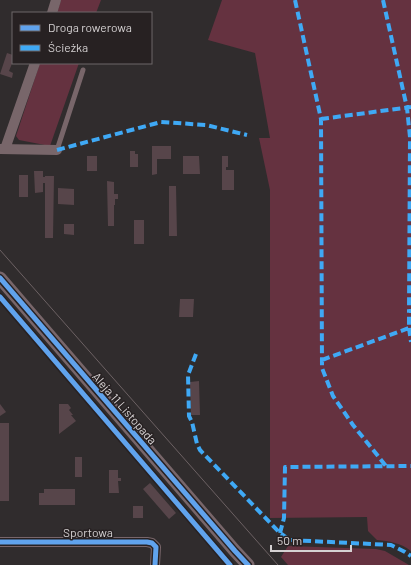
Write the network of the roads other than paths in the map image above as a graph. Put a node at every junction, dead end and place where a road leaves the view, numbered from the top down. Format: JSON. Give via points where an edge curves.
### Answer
{"nodes":[{"id":1,"x":56,"y":0,"type":"edge"},
{"id":2,"x":52,"y":12,"type":"edge"},
{"id":3,"x":35,"y":64,"type":"edge"},
{"id":4,"x":83,"y":70,"type":"dead end"},
{"id":5,"x":2,"y":149,"type":"edge"},
{"id":6,"x":57,"y":150,"type":"joint"},
{"id":7,"x":0,"y":278,"type":"edge"},
{"id":8,"x":0,"y":542,"type":"edge"},
{"id":9,"x":235,"y":551,"type":"junction"},
{"id":10,"x":155,"y":565,"type":"edge"},
{"id":11,"x":245,"y":565,"type":"edge"},
{"id":12,"x":248,"y":565,"type":"edge"}],
"edges":[{"from":1,"to":2,"type":"street"},
{"from":3,"to":5,"type":"street"},
{"from":4,"to":6,"type":"lane"},
{"from":5,"to":6,"type":"street"},
{"from":7,"to":9,"type":"street","name":"Aleja 11 Listopada"},
{"from":8,"to":10,"type":"street","name":"Sportowa","via":[[147,542],[156,547]]},
{"from":9,"to":11,"type":"street","name":"Aleja 11 Listopada"},
{"from":9,"to":12,"type":"street","name":"Aleja 11 Listopada"}]}
